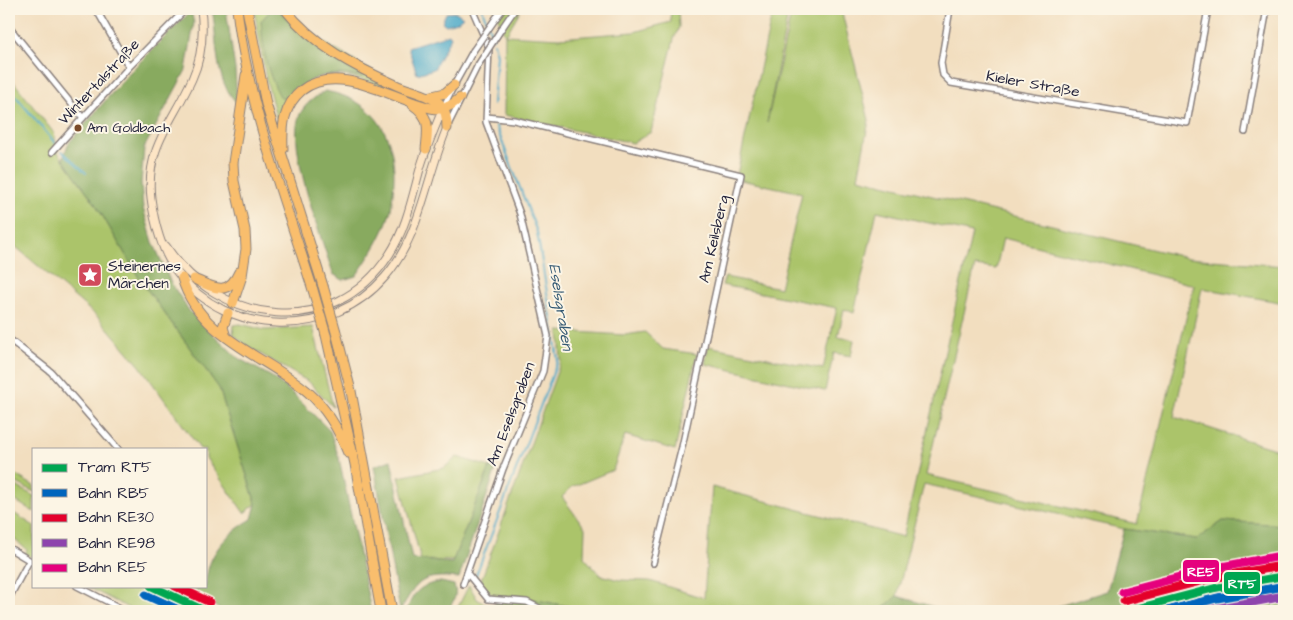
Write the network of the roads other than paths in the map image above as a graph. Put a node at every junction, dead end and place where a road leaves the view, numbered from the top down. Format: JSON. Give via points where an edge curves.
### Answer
{"nodes":[{"id":1,"x":96,"y":9,"type":"edge"},
{"id":2,"x":186,"y":9,"type":"edge"},
{"id":3,"x":201,"y":9,"type":"edge"},
{"id":4,"x":237,"y":9,"type":"edge"},
{"id":5,"x":247,"y":9,"type":"edge"},
{"id":6,"x":285,"y":9,"type":"edge"},
{"id":7,"x":472,"y":9,"type":"edge"},
{"id":8,"x":503,"y":9,"type":"edge"},
{"id":9,"x":515,"y":9,"type":"edge"},
{"id":10,"x":950,"y":9,"type":"edge"},
{"id":11,"x":1208,"y":9,"type":"edge"},
{"id":12,"x":1267,"y":9,"type":"edge"},
{"id":13,"x":9,"y":27,"type":"edge"},
{"id":14,"x":129,"y":66,"type":"junction"},
{"id":15,"x":246,"y":68,"type":"junction"},
{"id":16,"x":454,"y":85,"type":"junction"},
{"id":17,"x":428,"y":97,"type":"junction"},
{"id":18,"x":460,"y":98,"type":"junction"},
{"id":19,"x":405,"y":100,"type":"junction"},
{"id":20,"x":443,"y":108,"type":"junction"},
{"id":21,"x":487,"y":116,"type":"junction"},
{"id":22,"x":83,"y":118,"type":"junction"},
{"id":23,"x":447,"y":128,"type":"junction"},
{"id":24,"x":1245,"y":132,"type":"dead end"},
{"id":25,"x":426,"y":149,"type":"junction"},
{"id":26,"x":52,"y":152,"type":"dead end"},
{"id":27,"x":284,"y":164,"type":"junction"},
{"id":28,"x":162,"y":239,"type":"junction"},
{"id":29,"x":245,"y":258,"type":"junction"},
{"id":30,"x":182,"y":278,"type":"junction"},
{"id":31,"x":194,"y":279,"type":"junction"},
{"id":32,"x":233,"y":303,"type":"junction"},
{"id":33,"x":228,"y":313,"type":"junction"},
{"id":34,"x":226,"y":338,"type":"junction"},
{"id":35,"x":9,"y":339,"type":"edge"},
{"id":36,"x":117,"y":448,"type":"edge"},
{"id":37,"x":357,"y":481,"type":"junction"},
{"id":38,"x":9,"y":548,"type":"edge"},
{"id":39,"x":32,"y":562,"type":"edge"},
{"id":40,"x":653,"y":563,"type":"dead end"},
{"id":41,"x":467,"y":573,"type":"junction"},
{"id":42,"x":463,"y":584,"type":"dead end"},
{"id":43,"x":81,"y":588,"type":"edge"},
{"id":44,"x":9,"y":598,"type":"edge"},
{"id":45,"x":126,"y":611,"type":"edge"},
{"id":46,"x":381,"y":611,"type":"edge"},
{"id":47,"x":392,"y":611,"type":"edge"},
{"id":48,"x":545,"y":611,"type":"edge"}],
"edges":[{"from":1,"to":14,"type":"street"},
{"from":2,"to":14,"type":"street","name":"Wintertalstraße"},
{"from":3,"to":28,"type":"main road","via":[[202,37],[196,68],[160,137],[152,165],[152,200]]},
{"from":4,"to":15,"type":"highway"},
{"from":5,"to":27,"type":"highway","via":[[259,75]]},
{"from":6,"to":17,"type":"highway","via":[[308,34],[344,59]]},
{"from":7,"to":21,"type":"street","name":"Am Eselsgraben","via":[[489,48]]},
{"from":8,"to":16,"type":"street","bridge":true},
{"from":9,"to":18,"type":"street","bridge":true},
{"from":10,"to":11,"type":"street","name":"Kieler Straße","via":[[941,63],[943,75],[951,82],[1187,123]]},
{"from":12,"to":24,"type":"street"},
{"from":13,"to":22,"type":"street"},
{"from":14,"to":22,"type":"street","name":"Wintertalstraße"},
{"from":15,"to":29,"type":"highway","via":[[233,162],[245,230]]},
{"from":15,"to":37,"type":"highway","bridge":true,"via":[[326,335]]},
{"from":16,"to":17,"type":"highway","via":[[445,92]]},
{"from":16,"to":20,"type":"street"},
{"from":17,"to":20,"type":"highway"},
{"from":18,"to":20,"type":"highway"},
{"from":18,"to":23,"type":"street"},
{"from":19,"to":20,"type":"highway","via":[[434,109]]},
{"from":19,"to":25,"type":"highway","via":[[421,110],[427,119]]},
{"from":19,"to":27,"type":"highway","via":[[342,80],[329,79],[312,84],[297,94],[285,114],[282,133]]},
{"from":20,"to":23,"type":"highway"},
{"from":20,"to":25,"type":"main road"},
{"from":21,"to":40,"type":"street","name":"Am Keilsberg","via":[[741,175],[682,447]]},
{"from":21,"to":41,"type":"street","name":"Am Eselsgraben","via":[[488,127],[520,214],[548,336],[543,371]]},
{"from":22,"to":26,"type":"street","name":"Wintertalstraße"},
{"from":23,"to":33,"type":"main road","via":[[408,242],[391,270],[372,290],[338,312],[304,322],[268,324]]},
{"from":25,"to":32,"type":"main road","via":[[395,245],[362,285],[334,302],[295,313],[268,312]]},
{"from":27,"to":47,"type":"highway","bridge":true,"via":[[336,332]]},
{"from":28,"to":30,"type":"main road","via":[[170,261]]},
{"from":28,"to":31,"type":"main road","via":[[177,262]]},
{"from":29,"to":31,"type":"highway","via":[[236,280],[227,288],[216,289]]},
{"from":29,"to":32,"type":"highway"},
{"from":30,"to":33,"type":"main road","via":[[207,301]]},
{"from":30,"to":34,"type":"highway","via":[[194,305]]},
{"from":31,"to":32,"type":"main road"},
{"from":32,"to":33,"type":"main road"},
{"from":33,"to":34,"type":"highway","via":[[223,327]]},
{"from":34,"to":37,"type":"highway","via":[[299,386],[321,406],[339,432]]},
{"from":35,"to":36,"type":"street","via":[[51,372]]},
{"from":37,"to":46,"type":"highway"},
{"from":38,"to":39,"type":"street"},
{"from":39,"to":44,"type":"street"},
{"from":41,"to":42,"type":"street","name":"Am Eselsgraben"},
{"from":41,"to":48,"type":"street","via":[[488,599],[527,602]]},
{"from":43,"to":45,"type":"street"}]}
